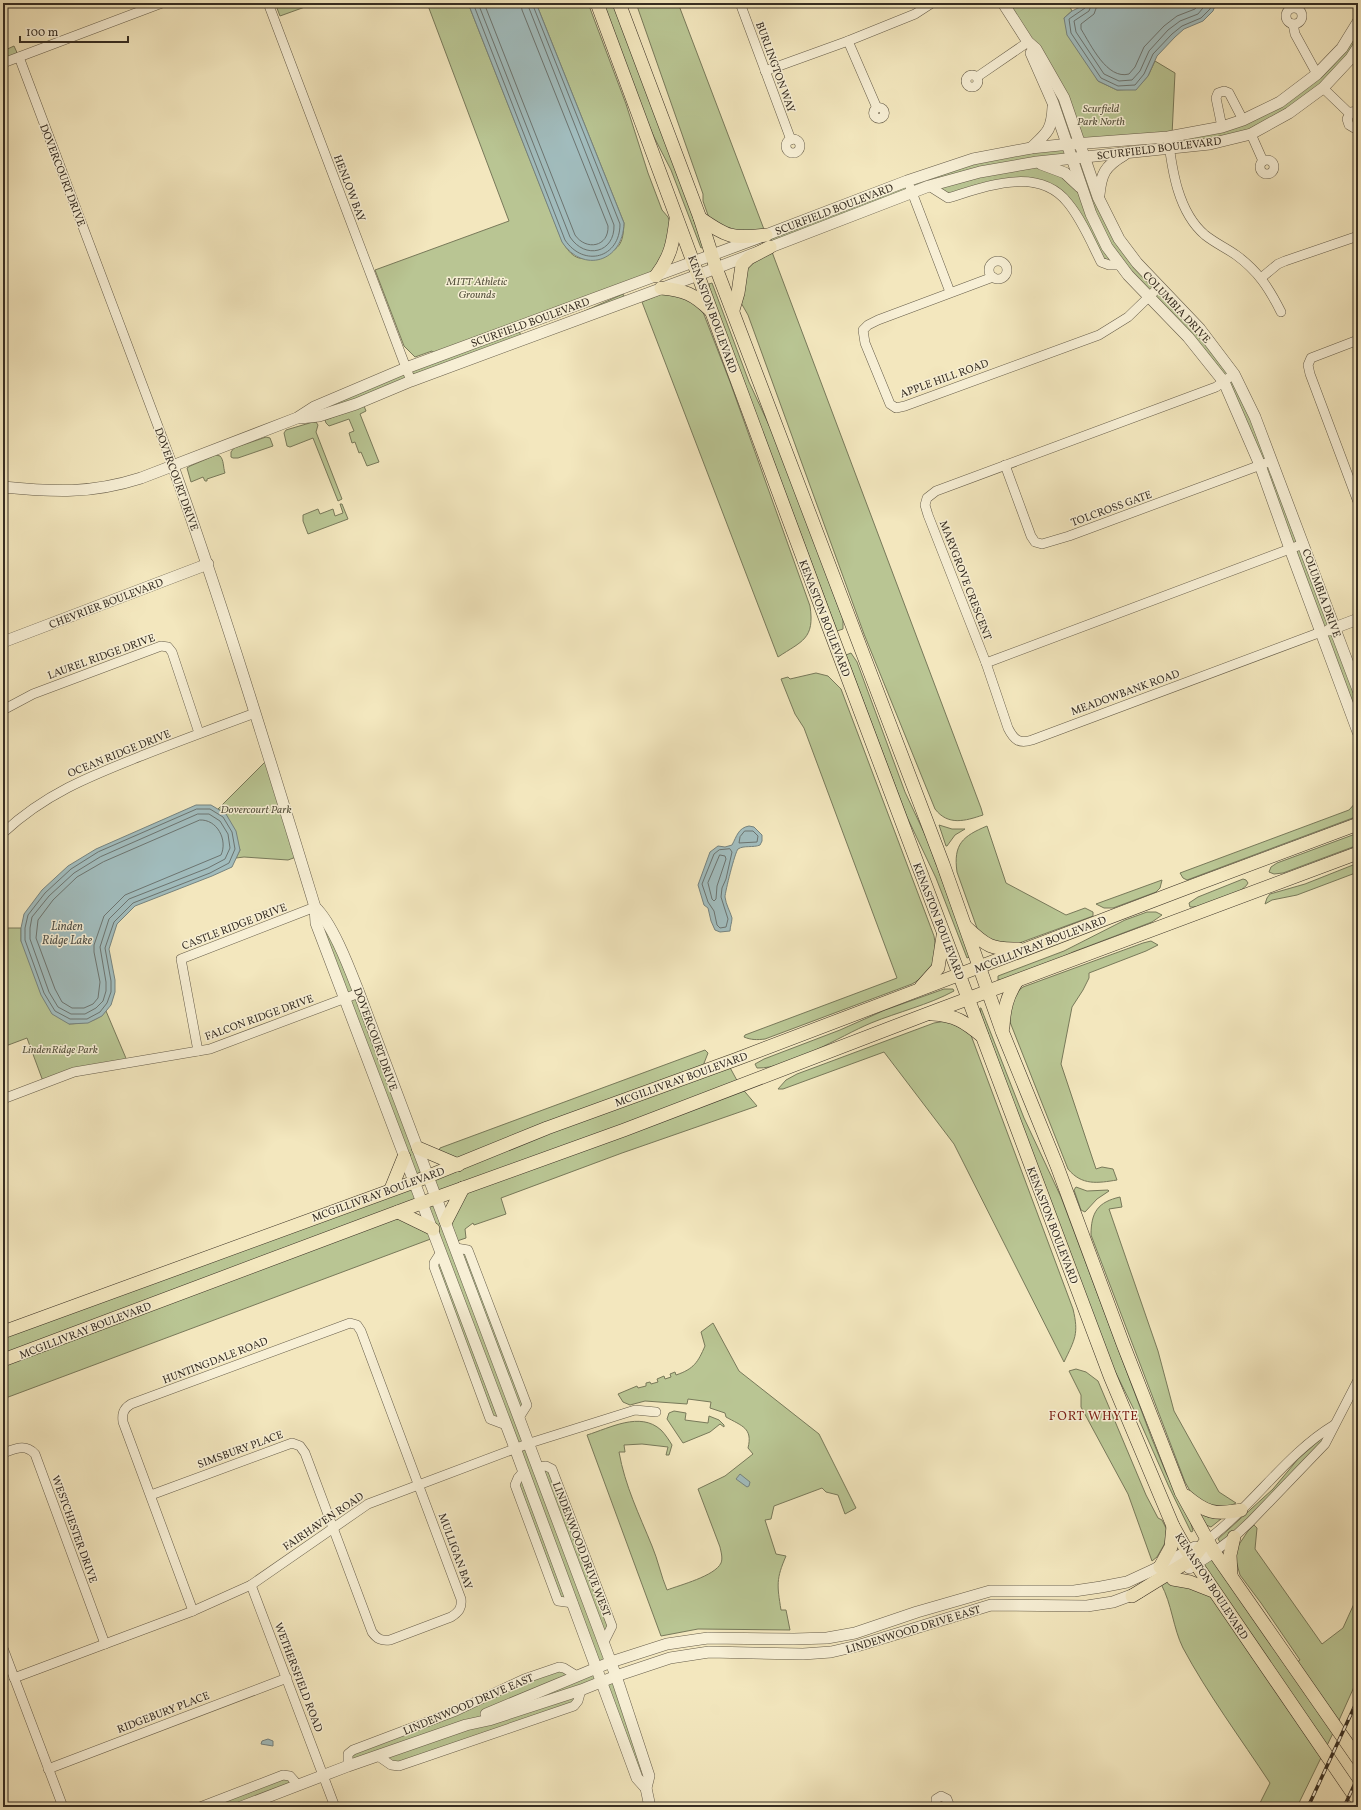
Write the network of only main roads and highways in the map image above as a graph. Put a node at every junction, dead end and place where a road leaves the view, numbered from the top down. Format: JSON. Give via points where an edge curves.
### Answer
{"nodes":[{"id":1,"x":597,"y":3,"type":"edge"},
{"id":2,"x":619,"y":3,"type":"edge"},
{"id":3,"x":625,"y":3,"type":"edge"},
{"id":4,"x":649,"y":84,"type":"junction"},
{"id":5,"x":676,"y":217,"type":"junction"},
{"id":6,"x":700,"y":218,"type":"junction"},
{"id":7,"x":656,"y":276,"type":"road end"},
{"id":8,"x":661,"y":288,"type":"road end"},
{"id":9,"x":732,"y":310,"type":"junction"},
{"id":10,"x":712,"y":312,"type":"junction"},
{"id":11,"x":1355,"y":825,"type":"edge"},
{"id":12,"x":1355,"y":856,"type":"edge"},
{"id":13,"x":966,"y":927,"type":"junction"},
{"id":14,"x":943,"y":934,"type":"junction"},
{"id":15,"x":1029,"y":949,"type":"junction"},
{"id":16,"x":979,"y":967,"type":"junction"},
{"id":17,"x":960,"y":974,"type":"junction"},
{"id":18,"x":1017,"y":981,"type":"junction"},
{"id":19,"x":919,"y":989,"type":"junction"},
{"id":20,"x":988,"y":992,"type":"junction"},
{"id":21,"x":968,"y":999,"type":"junction"},
{"id":22,"x":927,"y":1014,"type":"junction"},
{"id":23,"x":1002,"y":1031,"type":"junction"},
{"id":24,"x":982,"y":1036,"type":"junction"},
{"id":25,"x":418,"y":1148,"type":"road end"},
{"id":26,"x":404,"y":1157,"type":"road end"},
{"id":27,"x":458,"y":1165,"type":"junction"},
{"id":28,"x":463,"y":1188,"type":"junction"},
{"id":29,"x":391,"y":1189,"type":"junction"},
{"id":30,"x":398,"y":1212,"type":"junction"},
{"id":31,"x":446,"y":1221,"type":"road end"},
{"id":32,"x":432,"y":1228,"type":"road end"},
{"id":33,"x":3,"y":1332,"type":"edge"},
{"id":34,"x":3,"y":1360,"type":"edge"},
{"id":35,"x":1181,"y":1492,"type":"junction"},
{"id":36,"x":1241,"y":1510,"type":"road end"},
{"id":37,"x":1173,"y":1526,"type":"junction"},
{"id":38,"x":1234,"y":1537,"type":"road end"},
{"id":39,"x":1207,"y":1540,"type":"junction"},
{"id":40,"x":1192,"y":1558,"type":"junction"},
{"id":41,"x":1160,"y":1566,"type":"road end"},
{"id":42,"x":1231,"y":1575,"type":"junction"},
{"id":43,"x":1173,"y":1579,"type":"road end"},
{"id":44,"x":1213,"y":1591,"type":"junction"},
{"id":45,"x":1132,"y":1596,"type":"road end"},
{"id":46,"x":1358,"y":1759,"type":"edge"},
{"id":47,"x":1358,"y":1801,"type":"edge"}],
"edges":[{"from":1,"to":5,"type":"main road","name":"KENASTON BOULEVARD"},
{"from":2,"to":4,"type":"main road"},
{"from":3,"to":4,"type":"main road","via":[[647,65]]},
{"from":4,"to":6,"type":"main road","name":"KENASTON BOULEVARD"},
{"from":5,"to":7,"type":"main road","via":[[670,254]]},
{"from":5,"to":10,"type":"main road","name":"KENASTON BOULEVARD"},
{"from":6,"to":9,"type":"main road","name":"KENASTON BOULEVARD"},
{"from":6,"to":9,"type":"main road","via":[[732,237],[768,241],[742,265],[738,294]]},
{"from":8,"to":10,"type":"main road","via":[[678,289],[689,293]]},
{"from":9,"to":13,"type":"main road","name":"KENASTON BOULEVARD"},
{"from":10,"to":14,"type":"main road","name":"KENASTON BOULEVARD"},
{"from":11,"to":15,"type":"main road","name":"MCGILLIVRAY BOULEVARD"},
{"from":12,"to":18,"type":"main road","name":"MCGILLIVRAY BOULEVARD"},
{"from":13,"to":15,"type":"main road","via":[[991,947]]},
{"from":13,"to":16,"type":"main road","name":"KENASTON BOULEVARD"},
{"from":14,"to":17,"type":"main road","name":"KENASTON BOULEVARD"},
{"from":14,"to":19,"type":"main road","via":[[938,968]]},
{"from":15,"to":16,"type":"main road","name":"MCGILLIVRAY BOULEVARD"},
{"from":16,"to":17,"type":"main road","name":"MCGILLIVRAY BOULEVARD"},
{"from":16,"to":20,"type":"main road","name":"KENASTON BOULEVARD"},
{"from":17,"to":19,"type":"main road","name":"MCGILLIVRAY BOULEVARD"},
{"from":17,"to":21,"type":"main road","name":"KENASTON BOULEVARD"},
{"from":18,"to":20,"type":"main road","name":"MCGILLIVRAY BOULEVARD"},
{"from":18,"to":23,"type":"main road","via":[[1003,1013]]},
{"from":19,"to":27,"type":"main road","name":"MCGILLIVRAY BOULEVARD","via":[[547,1128]]},
{"from":20,"to":21,"type":"main road","name":"MCGILLIVRAY BOULEVARD"},
{"from":20,"to":23,"type":"main road","name":"KENASTON BOULEVARD"},
{"from":21,"to":22,"type":"main road","name":"MCGILLIVRAY BOULEVARD"},
{"from":21,"to":24,"type":"main road","name":"KENASTON BOULEVARD"},
{"from":22,"to":24,"type":"main road","via":[[947,1015],[960,1019]]},
{"from":22,"to":28,"type":"main road","name":"MCGILLIVRAY BOULEVARD","via":[[673,1112]]},
{"from":23,"to":35,"type":"main road","name":"KENASTON BOULEVARD"},
{"from":24,"to":37,"type":"main road","name":"KENASTON BOULEVARD","via":[[1110,1376]]},
{"from":25,"to":27,"type":"main road"},
{"from":26,"to":29,"type":"main road"},
{"from":27,"to":29,"type":"main road","name":"MCGILLIVRAY BOULEVARD"},
{"from":28,"to":30,"type":"main road","name":"MCGILLIVRAY BOULEVARD"},
{"from":28,"to":31,"type":"main road"},
{"from":29,"to":33,"type":"main road","name":"MCGILLIVRAY BOULEVARD"},
{"from":30,"to":32,"type":"main road"},
{"from":30,"to":34,"type":"main road","name":"MCGILLIVRAY BOULEVARD"},
{"from":35,"to":36,"type":"main road","via":[[1203,1510],[1212,1513]]},
{"from":35,"to":39,"type":"main road","name":"KENASTON BOULEVARD"},
{"from":37,"to":40,"type":"main road","name":"KENASTON BOULEVARD"},
{"from":37,"to":41,"type":"main road","via":[[1171,1547]]},
{"from":38,"to":42,"type":"main road","via":[[1230,1555]]},
{"from":39,"to":40,"type":"main road"},
{"from":39,"to":42,"type":"main road","name":"KENASTON BOULEVARD"},
{"from":40,"to":44,"type":"main road","name":"KENASTON BOULEVARD"},
{"from":40,"to":45,"type":"main road"},
{"from":42,"to":46,"type":"main road","name":"KENASTON BOULEVARD"},
{"from":43,"to":44,"type":"main road","via":[[1190,1582]]},
{"from":44,"to":47,"type":"main road","name":"KENASTON BOULEVARD"}]}
